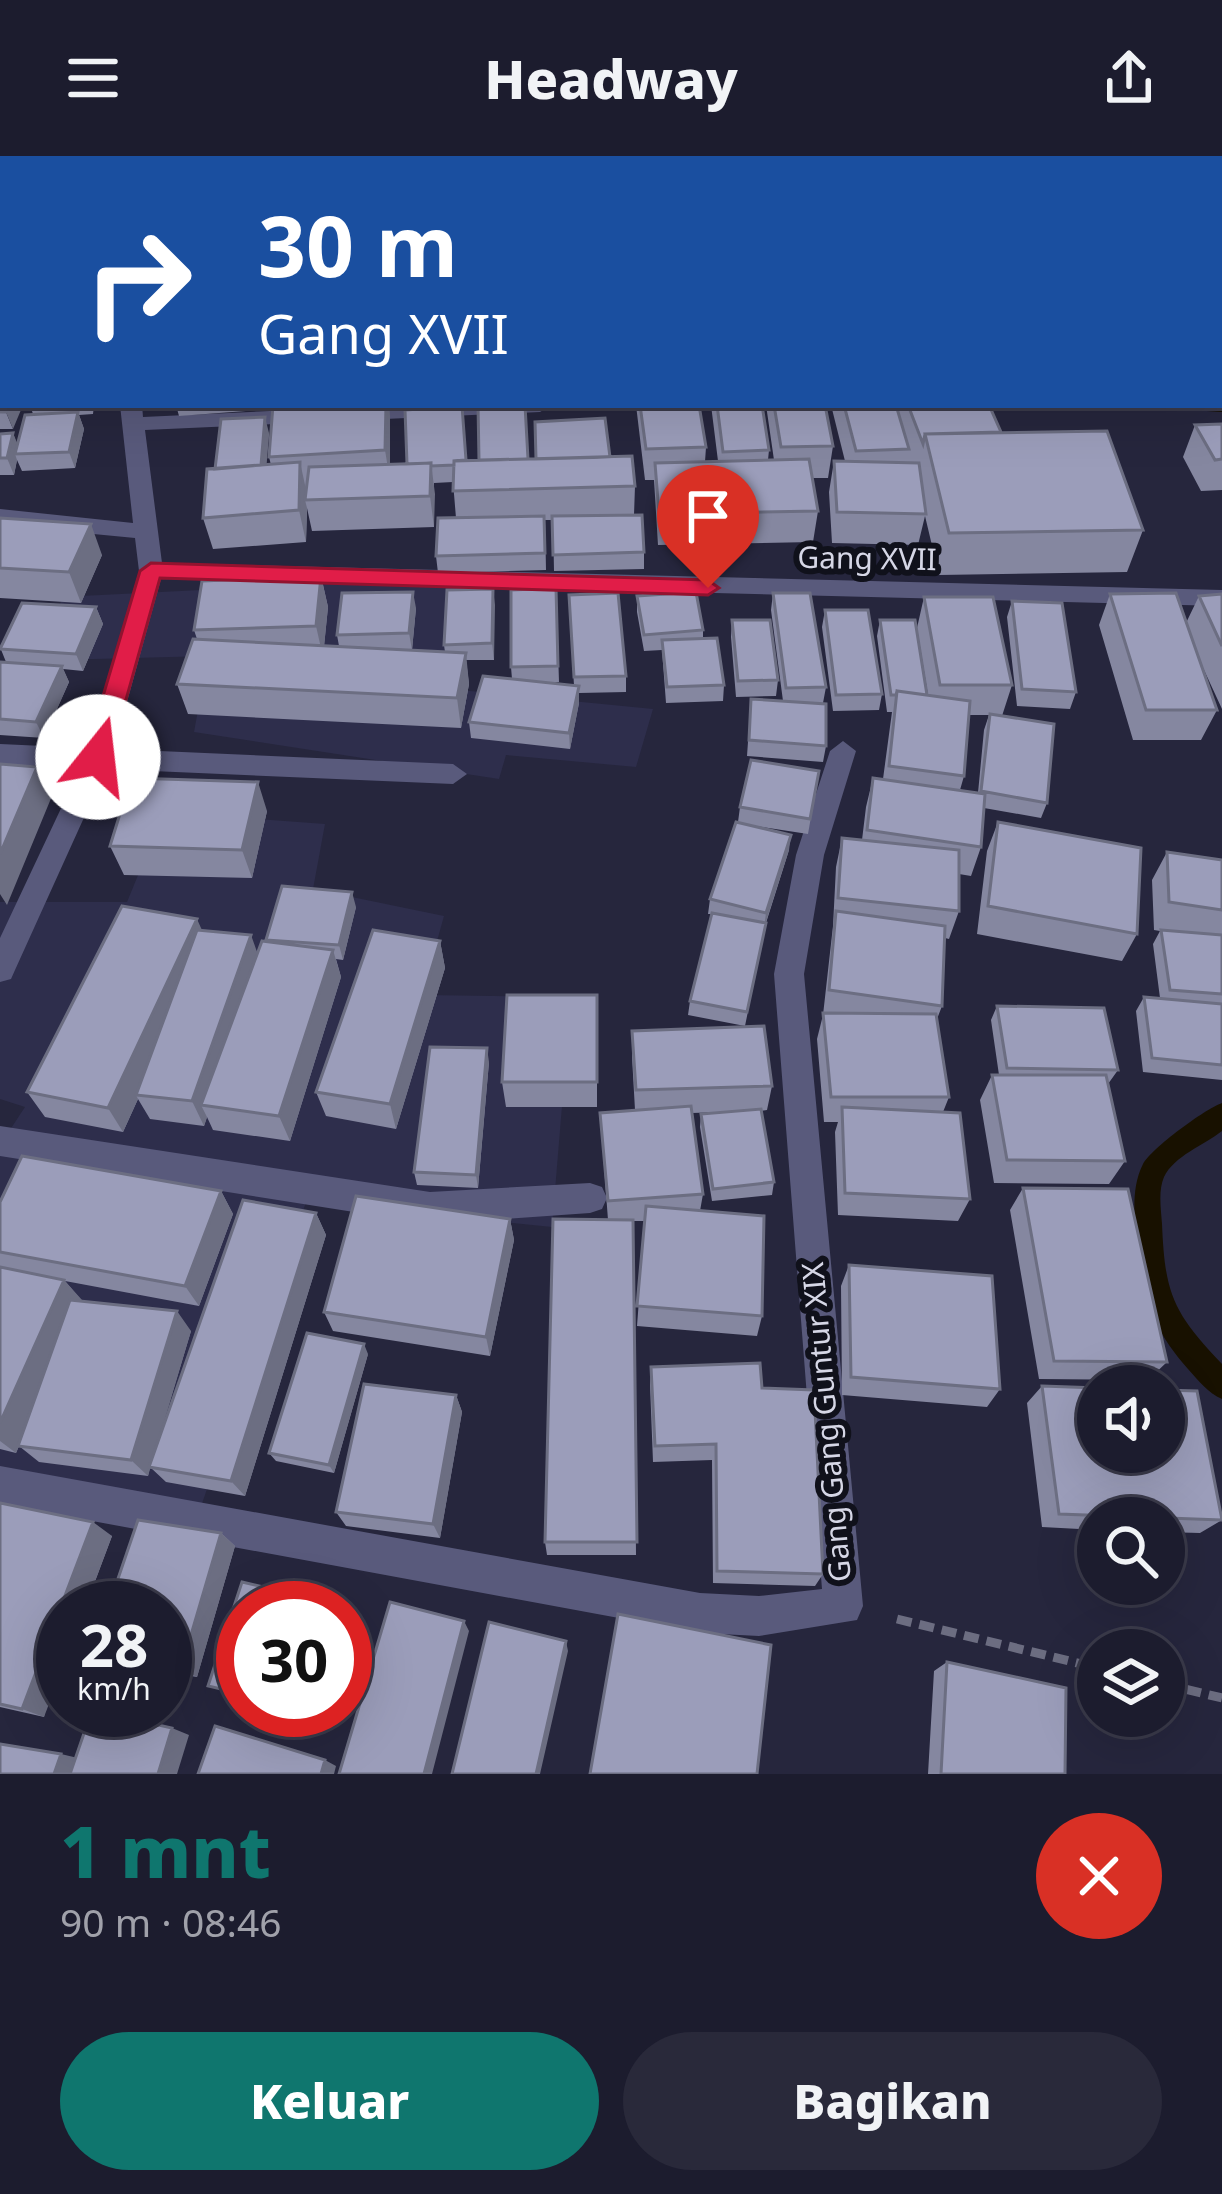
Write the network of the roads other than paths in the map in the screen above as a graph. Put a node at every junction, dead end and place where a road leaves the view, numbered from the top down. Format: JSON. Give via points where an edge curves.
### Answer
{"nodes":[{"id":1,"x":418,"y":408,"type":"edge"},
{"id":2,"x":132,"y":415,"type":"edge"},
{"id":3,"x":0,"y":518,"type":"edge"},
{"id":4,"x":148,"y":532,"type":"junction"},
{"id":5,"x":151,"y":571,"type":"junction"},
{"id":6,"x":1222,"y":598,"type":"edge"},
{"id":7,"x":843,"y":752,"type":"dead end"},
{"id":8,"x":0,"y":754,"type":"edge"},
{"id":9,"x":98,"y":757,"type":"junction"},
{"id":10,"x":453,"y":774,"type":"dead end"},
{"id":11,"x":0,"y":970,"type":"edge"},
{"id":12,"x":0,"y":1142,"type":"edge"},
{"id":13,"x":590,"y":1198,"type":"dead end"},
{"id":14,"x":0,"y":1485,"type":"edge"}],
"edges":[{"from":1,"to":2,"type":"street"},
{"from":2,"to":4,"type":"street"},
{"from":3,"to":4,"type":"street"},
{"from":4,"to":5,"type":"street"},
{"from":5,"to":6,"type":"street","name":"Gang XVII"},
{"from":5,"to":9,"type":"street"},
{"from":7,"to":14,"type":"street","name":"Gang Gang Guntur XIX","via":[[809,855],[789,974],[843,1606],[700,1613]]},
{"from":8,"to":9,"type":"street"},
{"from":9,"to":10,"type":"street"},
{"from":9,"to":11,"type":"street"},
{"from":12,"to":13,"type":"street","via":[[430,1208]]}]}
